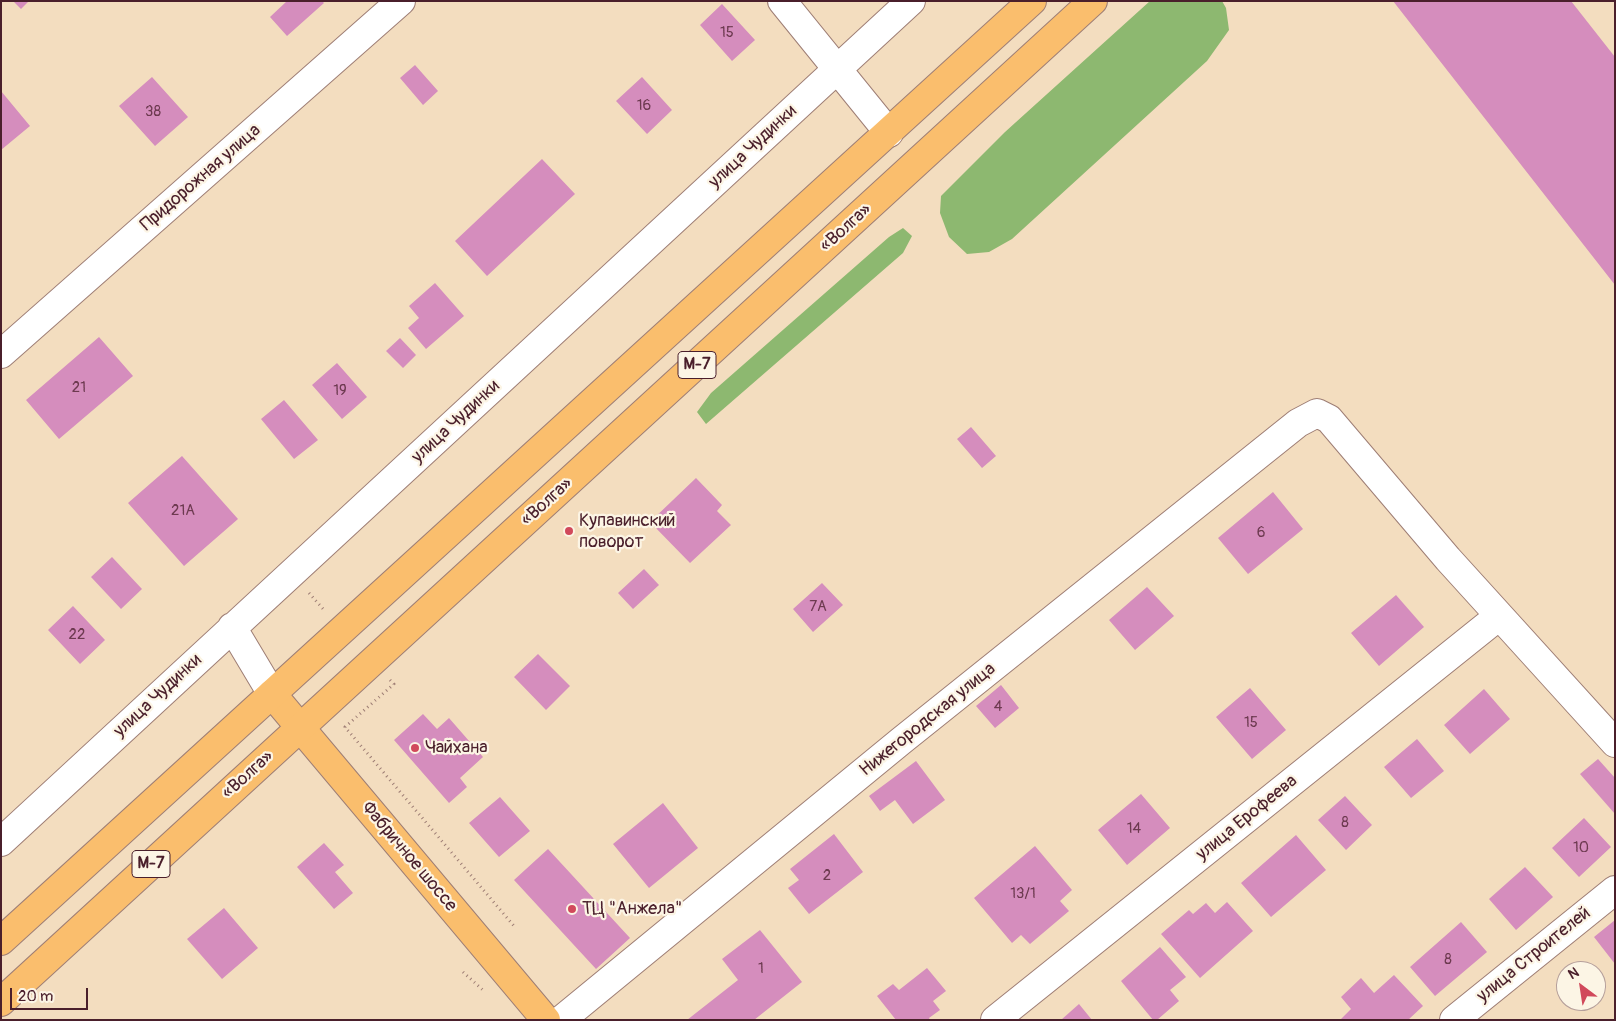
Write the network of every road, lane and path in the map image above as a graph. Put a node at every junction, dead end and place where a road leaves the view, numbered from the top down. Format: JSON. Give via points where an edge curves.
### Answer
{"nodes":[{"id":1,"x":401,"y":1,"type":"edge"},
{"id":2,"x":782,"y":1,"type":"edge"},
{"id":3,"x":911,"y":1,"type":"edge"},
{"id":4,"x":1032,"y":1,"type":"edge"},
{"id":5,"x":1093,"y":1,"type":"edge"},
{"id":6,"x":838,"y":68,"type":"junction"},
{"id":7,"x":889,"y":133,"type":"junction"},
{"id":8,"x":1,"y":354,"type":"edge"},
{"id":9,"x":1499,"y":616,"type":"junction"},
{"id":10,"x":232,"y":627,"type":"junction"},
{"id":11,"x":387,"y":677,"type":"dead end"},
{"id":12,"x":272,"y":694,"type":"junction"},
{"id":13,"x":301,"y":728,"type":"junction"},
{"id":14,"x":1615,"y":743,"type":"edge"},
{"id":15,"x":1,"y":842,"type":"edge"},
{"id":16,"x":1615,"y":890,"type":"edge"},
{"id":17,"x":514,"y":926,"type":"dead end"},
{"id":18,"x":1,"y":940,"type":"edge"},
{"id":19,"x":463,"y":972,"type":"dead end"},
{"id":20,"x":484,"y":991,"type":"dead end"},
{"id":21,"x":1,"y":1002,"type":"edge"},
{"id":22,"x":546,"y":1020,"type":"edge"},
{"id":23,"x":561,"y":1020,"type":"edge"},
{"id":24,"x":995,"y":1020,"type":"edge"},
{"id":25,"x":1454,"y":1020,"type":"edge"}],
"edges":[{"from":1,"to":8,"type":"street","name":"Придорожная улица"},
{"from":2,"to":6,"type":"street"},
{"from":3,"to":6,"type":"street","name":"улица Чудинки"},
{"from":4,"to":7,"type":"main road","number":"М-7"},
{"from":5,"to":13,"type":"main road","name":"«Волга»","number":"М-7"},
{"from":6,"to":7,"type":"street"},
{"from":6,"to":10,"type":"street","name":"улица Чудинки"},
{"from":7,"to":12,"type":"main road","number":"М-7"},
{"from":9,"to":14,"type":"street"},
{"from":9,"to":23,"type":"street","name":"Нижегородская улица","via":[[1329,419],[1316,413],[1298,423],[901,741]]},
{"from":9,"to":24,"type":"street","name":"улица Ерофеева"},
{"from":10,"to":12,"type":"street"},
{"from":10,"to":15,"type":"street","name":"улица Чудинки"},
{"from":11,"to":17,"type":"path","via":[[394,684],[346,727]]},
{"from":12,"to":13,"type":"main road","name":"Фабричное шоссе"},
{"from":12,"to":18,"type":"main road","number":"М-7"},
{"from":13,"to":21,"type":"main road","name":"«Волга»","number":"М-7"},
{"from":13,"to":22,"type":"main road","name":"Фабричное шоссе"},
{"from":16,"to":25,"type":"street","name":"улица Строителей"},
{"from":19,"to":20,"type":"path"}]}
